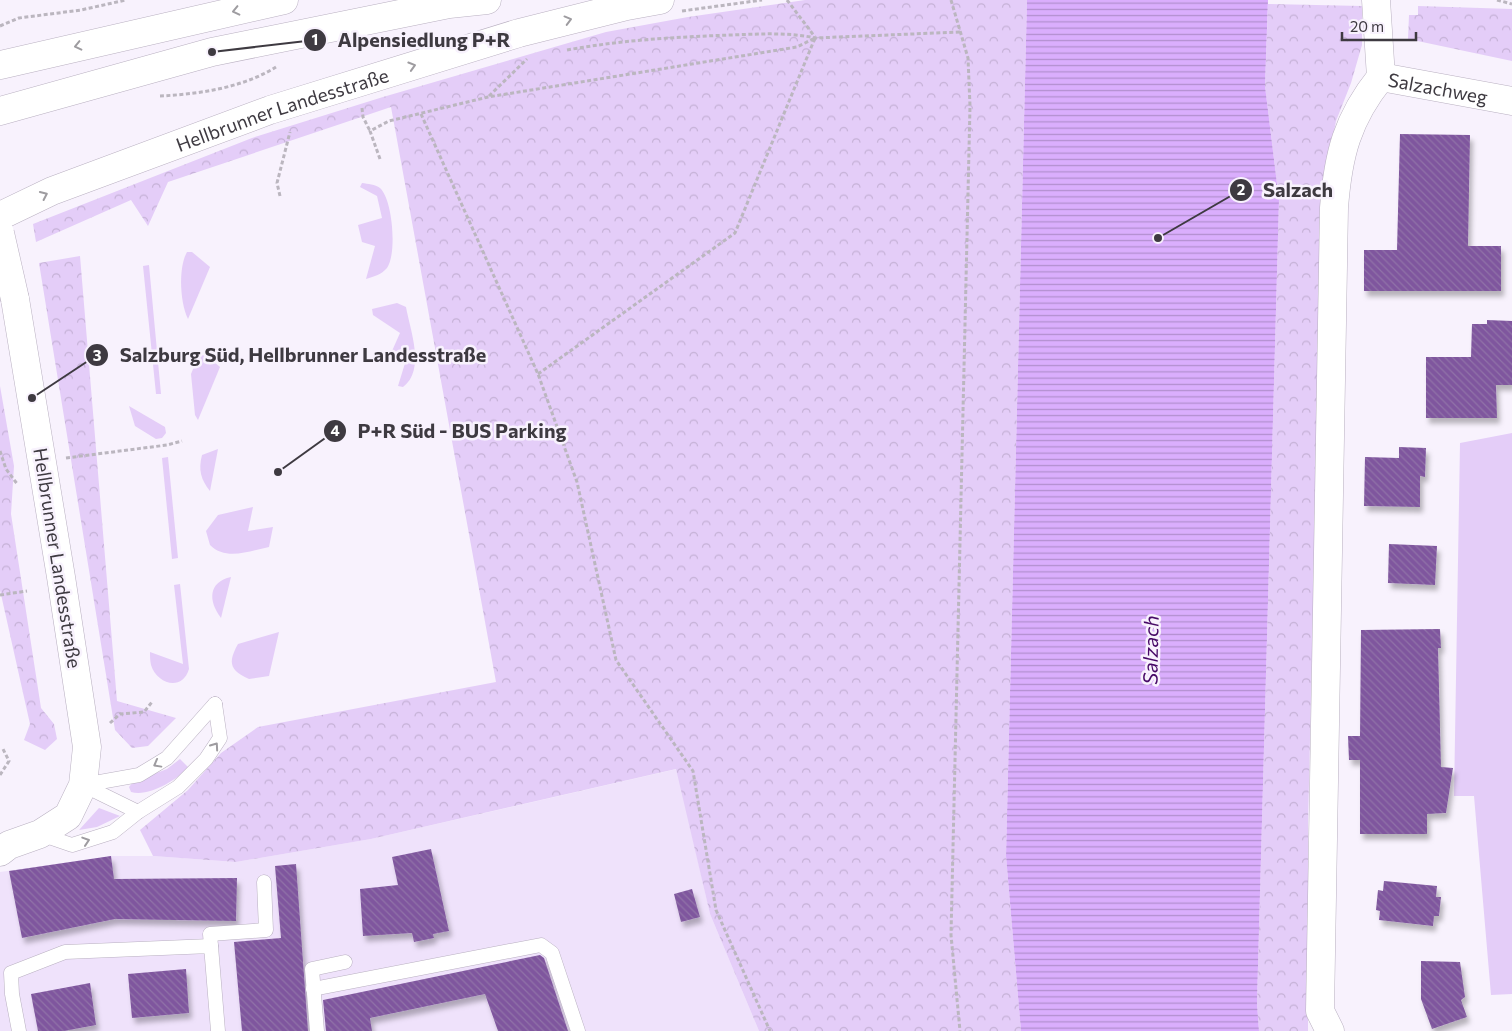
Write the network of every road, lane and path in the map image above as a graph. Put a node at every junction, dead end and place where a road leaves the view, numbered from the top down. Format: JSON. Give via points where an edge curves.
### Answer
{"nodes":[{"id":1,"x":126,"y":0,"type":"edge"},
{"id":2,"x":284,"y":0,"type":"edge"},
{"id":3,"x":486,"y":0,"type":"edge"},
{"id":4,"x":762,"y":0,"type":"edge"},
{"id":5,"x":787,"y":0,"type":"edge"},
{"id":6,"x":951,"y":0,"type":"edge"},
{"id":7,"x":1376,"y":0,"type":"edge"},
{"id":8,"x":1497,"y":0,"type":"edge"},
{"id":9,"x":1512,"y":4,"type":"edge"},
{"id":10,"x":670,"y":6,"type":"edge"},
{"id":11,"x":0,"y":26,"type":"edge"},
{"id":12,"x":960,"y":32,"type":"junction"},
{"id":13,"x":815,"y":38,"type":"junction"},
{"id":14,"x":566,"y":50,"type":"dead end"},
{"id":15,"x":526,"y":51,"type":"dead end"},
{"id":16,"x":0,"y":65,"type":"edge"},
{"id":17,"x":1381,"y":77,"type":"junction"},
{"id":18,"x":488,"y":97,"type":"junction"},
{"id":19,"x":361,"y":101,"type":"dead end"},
{"id":20,"x":1512,"y":101,"type":"edge"},
{"id":21,"x":0,"y":111,"type":"edge"},
{"id":22,"x":421,"y":114,"type":"junction"},
{"id":23,"x":292,"y":124,"type":"dead end"},
{"id":24,"x":370,"y":131,"type":"junction"},
{"id":25,"x":380,"y":159,"type":"dead end"},
{"id":26,"x":280,"y":196,"type":"dead end"},
{"id":27,"x":0,"y":216,"type":"edge"},
{"id":28,"x":0,"y":233,"type":"edge"},
{"id":29,"x":538,"y":374,"type":"junction"},
{"id":30,"x":182,"y":441,"type":"dead end"},
{"id":31,"x":0,"y":451,"type":"edge"},
{"id":32,"x":66,"y":458,"type":"dead end"},
{"id":33,"x":18,"y":485,"type":"dead end"},
{"id":34,"x":27,"y":591,"type":"dead end"},
{"id":35,"x":0,"y":595,"type":"edge"},
{"id":36,"x":152,"y":702,"type":"dead end"},
{"id":37,"x":109,"y":724,"type":"dead end"},
{"id":38,"x":4,"y":749,"type":"dead end"},
{"id":39,"x":0,"y":775,"type":"edge"},
{"id":40,"x":83,"y":784,"type":"junction"},
{"id":41,"x":138,"y":812,"type":"junction"},
{"id":42,"x":40,"y":834,"type":"junction"},
{"id":43,"x":3,"y":847,"type":"edge"},
{"id":44,"x":264,"y":882,"type":"dead end"},
{"id":45,"x":211,"y":946,"type":"junction"},
{"id":46,"x":345,"y":962,"type":"dead end"},
{"id":47,"x":313,"y":988,"type":"junction"},
{"id":48,"x":1325,"y":1021,"type":"edge"},
{"id":49,"x":19,"y":1031,"type":"edge"},
{"id":50,"x":218,"y":1031,"type":"edge"},
{"id":51,"x":317,"y":1031,"type":"edge"},
{"id":52,"x":578,"y":1031,"type":"edge"},
{"id":53,"x":770,"y":1031,"type":"edge"},
{"id":54,"x":960,"y":1031,"type":"edge"}],
"edges":[{"from":1,"to":11,"type":"path","via":[[19,18]]},
{"from":2,"to":16,"type":"street","one_way":true},
{"from":3,"to":21,"type":"street","via":[[449,4],[212,52]]},
{"from":4,"to":10,"type":"path"},
{"from":5,"to":13,"type":"path"},
{"from":6,"to":12,"type":"path"},
{"from":7,"to":17,"type":"street","name":"Salzachweg"},
{"from":8,"to":9,"type":"path"},
{"from":27,"to":10,"type":"street","name":"Hellbrunner Landesstraße","one_way":true,"via":[[52,191],[270,110],[519,33],[627,6]]},
{"from":12,"to":13,"type":"path"},
{"from":12,"to":54,"type":"path","via":[[968,58],[970,106],[951,935]]},
{"from":13,"to":14,"type":"path","via":[[796,33],[677,37],[604,43]]},
{"from":13,"to":18,"type":"path","via":[[797,47]]},
{"from":13,"to":29,"type":"path","via":[[735,233]]},
{"from":15,"to":18,"type":"path","via":[[528,58]]},
{"from":17,"to":20,"type":"street","name":"Salzachweg"},
{"from":17,"to":48,"type":"street","via":[[1368,93],[1348,130],[1341,152],[1334,208]]},
{"from":18,"to":22,"type":"path"},
{"from":19,"to":24,"type":"path","via":[[363,117]]},
{"from":22,"to":24,"type":"path","via":[[389,121]]},
{"from":22,"to":29,"type":"path"},
{"from":23,"to":26,"type":"path","via":[[277,183]]},
{"from":24,"to":25,"type":"path"},
{"from":28,"to":40,"type":"street","name":"Hellbrunner Landesstraße","bridge":true,"via":[[15,299],[87,747]]},
{"from":29,"to":53,"type":"path","via":[[577,482],[616,660],[692,771],[716,910]]},
{"from":30,"to":32,"type":"path"},
{"from":31,"to":33,"type":"path","via":[[6,469]]},
{"from":34,"to":35,"type":"path"},
{"from":36,"to":37,"type":"path","via":[[144,712],[120,714]]},
{"from":38,"to":39,"type":"path","via":[[9,761]]},
{"from":40,"to":41,"type":"lane"},
{"from":41,"to":40,"type":"lane","one_way":true,"via":[[178,787],[206,759],[220,738],[215,704],[168,758],[139,775]]},
{"from":40,"to":42,"type":"street","name":"Hellbrunner Landesstraße","via":[[68,816]]},
{"from":42,"to":41,"type":"lane","one_way":true,"via":[[72,845],[113,832]]},
{"from":42,"to":43,"type":"street","name":"Hellbrunner Landesstraße"},
{"from":44,"to":45,"type":"lane","via":[[266,930],[210,934]]},
{"from":45,"to":49,"type":"lane","via":[[66,952],[11,973]]},
{"from":45,"to":50,"type":"lane"},
{"from":46,"to":47,"type":"lane","via":[[312,969]]},
{"from":47,"to":51,"type":"lane"},
{"from":47,"to":52,"type":"lane","via":[[541,945],[552,953]]}]}
